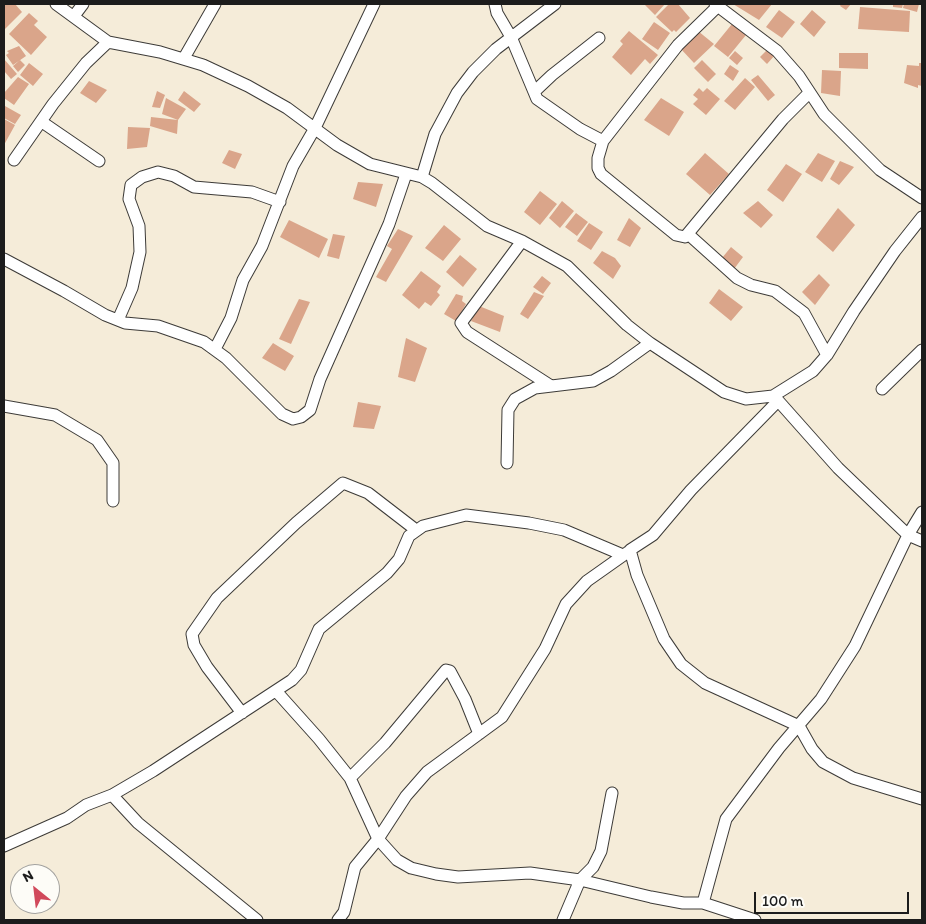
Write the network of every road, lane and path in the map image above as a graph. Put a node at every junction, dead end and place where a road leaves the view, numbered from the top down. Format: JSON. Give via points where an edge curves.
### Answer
{"nodes":[{"id":1,"x":56,"y":4,"type":"edge"},
{"id":2,"x":83,"y":4,"type":"edge"},
{"id":3,"x":215,"y":4,"type":"edge"},
{"id":4,"x":374,"y":4,"type":"edge"},
{"id":5,"x":496,"y":4,"type":"edge"},
{"id":6,"x":556,"y":4,"type":"edge"},
{"id":7,"x":716,"y":5,"type":"edge"},
{"id":8,"x":74,"y":16,"type":"junction"},
{"id":9,"x":511,"y":37,"type":"junction"},
{"id":10,"x":599,"y":38,"type":"dead end"},
{"id":11,"x":108,"y":42,"type":"junction"},
{"id":12,"x":184,"y":58,"type":"junction"},
{"id":13,"x":534,"y":92,"type":"junction"},
{"id":14,"x":809,"y":93,"type":"junction"},
{"id":15,"x":42,"y":122,"type":"junction"},
{"id":16,"x":315,"y":128,"type":"junction"},
{"id":17,"x":603,"y":141,"type":"junction"},
{"id":18,"x":14,"y":160,"type":"dead end"},
{"id":19,"x":99,"y":161,"type":"dead end"},
{"id":20,"x":406,"y":174,"type":"junction"},
{"id":21,"x":422,"y":177,"type":"junction"},
{"id":22,"x":922,"y":198,"type":"edge"},
{"id":23,"x":280,"y":202,"type":"junction"},
{"id":24,"x":922,"y":217,"type":"edge"},
{"id":25,"x":688,"y":234,"type":"junction"},
{"id":26,"x":522,"y":241,"type":"junction"},
{"id":27,"x":4,"y":259,"type":"edge"},
{"id":28,"x":118,"y":320,"type":"junction"},
{"id":29,"x":650,"y":343,"type":"junction"},
{"id":30,"x":215,"y":349,"type":"junction"},
{"id":31,"x":922,"y":350,"type":"edge"},
{"id":32,"x":827,"y":355,"type":"junction"},
{"id":33,"x":551,"y":386,"type":"junction"},
{"id":34,"x":882,"y":389,"type":"dead end"},
{"id":35,"x":776,"y":398,"type":"junction"},
{"id":36,"x":4,"y":406,"type":"edge"},
{"id":37,"x":507,"y":463,"type":"dead end"},
{"id":38,"x":113,"y":501,"type":"dead end"},
{"id":39,"x":922,"y":512,"type":"edge"},
{"id":40,"x":416,"y":530,"type":"junction"},
{"id":41,"x":908,"y":535,"type":"junction"},
{"id":42,"x":922,"y":541,"type":"edge"},
{"id":43,"x":627,"y":553,"type":"junction"},
{"id":44,"x":276,"y":691,"type":"junction"},
{"id":45,"x":242,"y":713,"type":"junction"},
{"id":46,"x":799,"y":726,"type":"junction"},
{"id":47,"x":479,"y":734,"type":"junction"},
{"id":48,"x":350,"y":778,"type":"junction"},
{"id":49,"x":612,"y":793,"type":"dead end"},
{"id":50,"x":112,"y":795,"type":"junction"},
{"id":51,"x":922,"y":799,"type":"edge"},
{"id":52,"x":378,"y":839,"type":"junction"},
{"id":53,"x":4,"y":846,"type":"edge"},
{"id":54,"x":580,"y":880,"type":"junction"},
{"id":55,"x":703,"y":903,"type":"junction"},
{"id":56,"x":257,"y":920,"type":"edge"},
{"id":57,"x":338,"y":920,"type":"edge"},
{"id":58,"x":563,"y":920,"type":"edge"},
{"id":59,"x":755,"y":920,"type":"edge"}],
"edges":[{"from":1,"to":8,"type":"street"},
{"from":2,"to":8,"type":"street"},
{"from":3,"to":12,"type":"street"},
{"from":4,"to":16,"type":"street"},
{"from":5,"to":9,"type":"street","via":[[497,13]]},
{"from":6,"to":9,"type":"street"},
{"from":7,"to":14,"type":"street","via":[[777,51],[800,76]]},
{"from":7,"to":17,"type":"street","via":[[678,45]]},
{"from":8,"to":11,"type":"street"},
{"from":9,"to":13,"type":"street"},
{"from":9,"to":21,"type":"street","via":[[484,60],[457,93],[430,146]]},
{"from":10,"to":13,"type":"street"},
{"from":11,"to":12,"type":"street"},
{"from":11,"to":15,"type":"street","via":[[86,63]]},
{"from":12,"to":16,"type":"street","via":[[248,86]]},
{"from":13,"to":17,"type":"street","via":[[541,104]]},
{"from":14,"to":22,"type":"street","via":[[841,134],[880,170]]},
{"from":14,"to":25,"type":"street","via":[[783,119]]},
{"from":15,"to":18,"type":"street"},
{"from":15,"to":19,"type":"street"},
{"from":16,"to":20,"type":"street","via":[[370,164]]},
{"from":16,"to":23,"type":"street","via":[[293,166]]},
{"from":17,"to":25,"type":"street","via":[[598,158],[601,174],[676,235],[681,238]]},
{"from":20,"to":21,"type":"street"},
{"from":20,"to":30,"type":"street","via":[[389,224],[307,412],[293,419],[282,414]]},
{"from":21,"to":26,"type":"street","via":[[486,226]]},
{"from":23,"to":28,"type":"street","via":[[252,192],[194,187],[158,172],[131,185],[129,199],[138,226],[140,252],[132,288]]},
{"from":23,"to":30,"type":"street"},
{"from":24,"to":32,"type":"street","via":[[899,245]]},
{"from":25,"to":32,"type":"street","via":[[737,278],[775,290],[804,313]]},
{"from":26,"to":29,"type":"street","via":[[567,266]]},
{"from":26,"to":33,"type":"street","via":[[461,324],[466,332]]},
{"from":27,"to":28,"type":"street"},
{"from":28,"to":30,"type":"street","via":[[158,326]]},
{"from":29,"to":33,"type":"street","via":[[593,381]]},
{"from":29,"to":35,"type":"street","via":[[724,392],[746,400]]},
{"from":31,"to":34,"type":"street"},
{"from":32,"to":35,"type":"street","via":[[813,371]]},
{"from":33,"to":37,"type":"street","via":[[522,394],[510,404]]},
{"from":35,"to":41,"type":"street","via":[[838,468]]},
{"from":35,"to":43,"type":"street","via":[[653,535]]},
{"from":36,"to":38,"type":"street","via":[[55,415],[97,440],[113,463]]},
{"from":39,"to":41,"type":"street"},
{"from":40,"to":43,"type":"street","via":[[466,514],[550,526]]},
{"from":40,"to":44,"type":"street","via":[[387,573],[319,629],[302,670]]},
{"from":40,"to":45,"type":"street","via":[[368,493],[343,483],[217,598],[192,634],[194,646]]},
{"from":41,"to":42,"type":"street"},
{"from":41,"to":46,"type":"street","via":[[855,646],[821,699]]},
{"from":43,"to":46,"type":"street","via":[[656,624],[681,664],[705,683]]},
{"from":43,"to":47,"type":"street","via":[[572,596],[514,701],[502,717]]},
{"from":44,"to":45,"type":"street"},
{"from":44,"to":48,"type":"street"},
{"from":45,"to":50,"type":"street"},
{"from":46,"to":51,"type":"street","via":[[822,762],[853,778]]},
{"from":46,"to":55,"type":"street","via":[[762,768],[726,819]]},
{"from":47,"to":48,"type":"street","via":[[465,699],[450,671],[446,670],[385,743]]},
{"from":47,"to":52,"type":"street","via":[[428,772],[406,796]]},
{"from":48,"to":52,"type":"street"},
{"from":49,"to":54,"type":"street","via":[[602,851]]},
{"from":50,"to":53,"type":"street"},
{"from":50,"to":56,"type":"street","via":[[138,823]]},
{"from":52,"to":54,"type":"street","via":[[398,860],[411,868],[436,874],[458,877],[530,873]]},
{"from":52,"to":57,"type":"street","via":[[355,867],[344,912]]},
{"from":54,"to":55,"type":"street","via":[[683,903]]},
{"from":54,"to":58,"type":"street"},
{"from":55,"to":59,"type":"street"}]}
